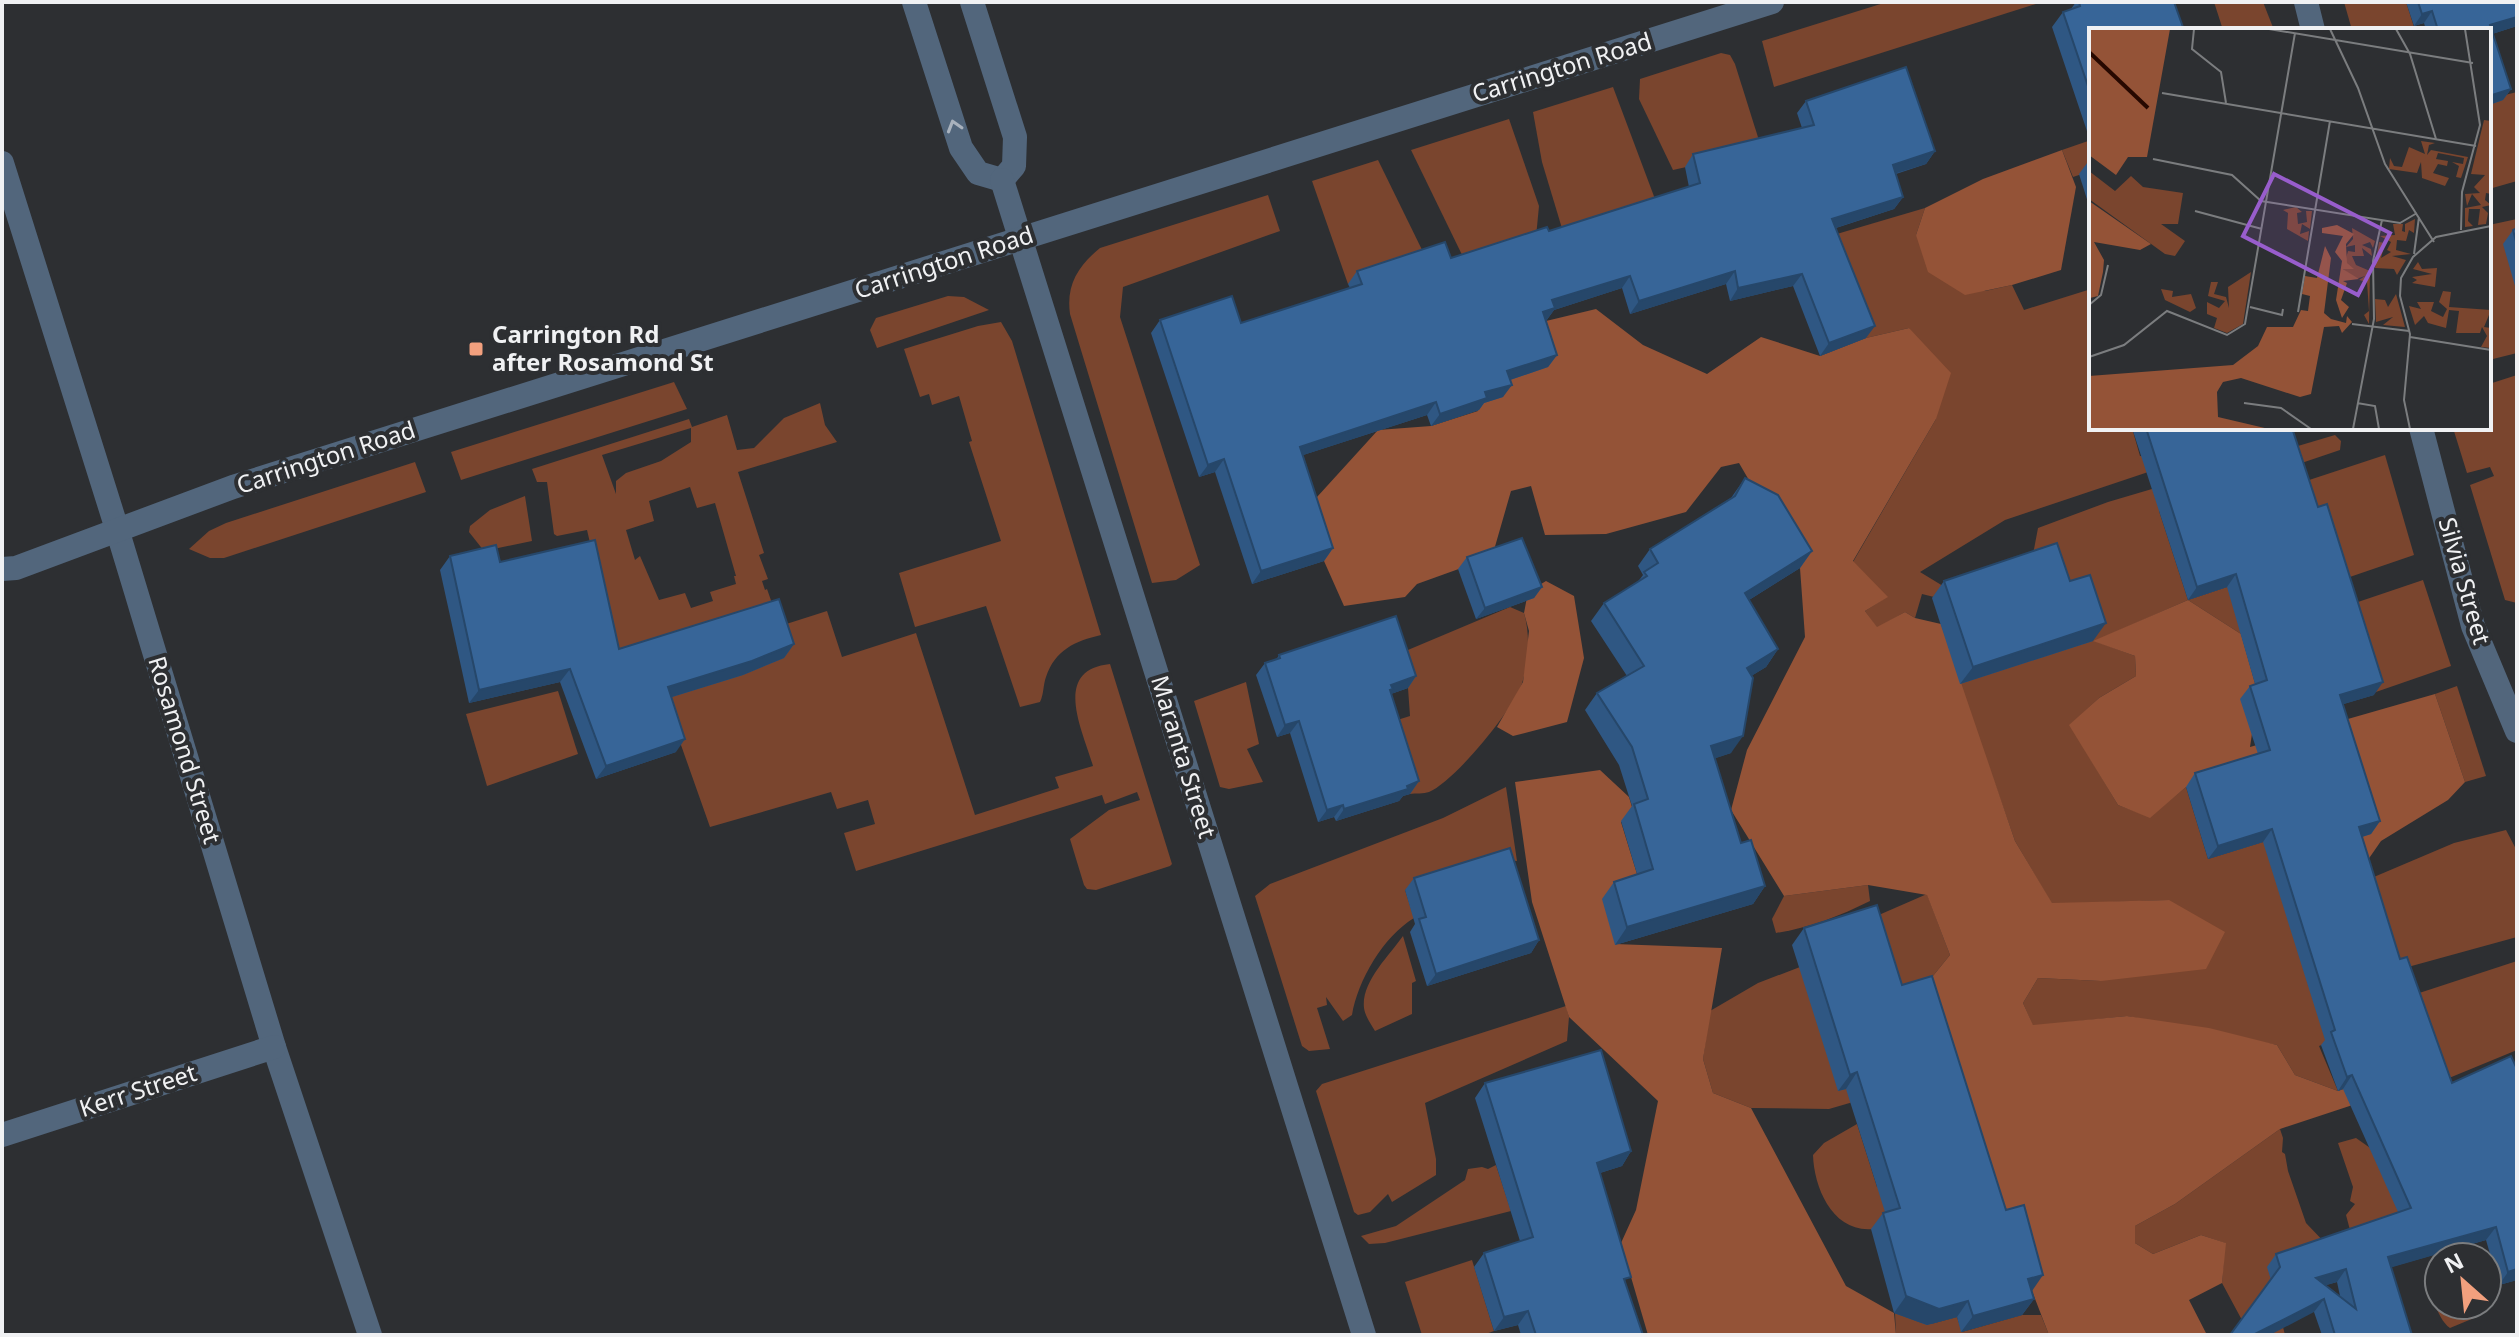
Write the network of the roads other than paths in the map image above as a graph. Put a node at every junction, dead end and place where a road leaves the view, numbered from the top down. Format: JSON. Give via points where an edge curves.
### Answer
{"nodes":[{"id":1,"x":914,"y":2,"type":"edge"},
{"id":2,"x":972,"y":2,"type":"edge"},
{"id":3,"x":1772,"y":2,"type":"edge"},
{"id":4,"x":2306,"y":2,"type":"edge"},
{"id":5,"x":2312,"y":28,"type":"edge"},
{"id":6,"x":2,"y":163,"type":"edge"},
{"id":7,"x":1002,"y":180,"type":"junction"},
{"id":8,"x":1022,"y":239,"type":"junction"},
{"id":9,"x":2422,"y":430,"type":"edge"},
{"id":10,"x":117,"y":529,"type":"junction"},
{"id":11,"x":2,"y":569,"type":"edge"},
{"id":12,"x":2517,"y":731,"type":"edge"},
{"id":13,"x":274,"y":1047,"type":"junction"},
{"id":14,"x":2,"y":1135,"type":"edge"},
{"id":15,"x":370,"y":1335,"type":"edge"},
{"id":16,"x":1364,"y":1335,"type":"edge"}],
"edges":[{"from":7,"to":1,"type":"street","one_way":true,"via":[[978,173],[961,148]]},
{"from":2,"to":7,"type":"street","via":[[1015,137],[1014,166]]},
{"from":3,"to":8,"type":"street","name":"Carrington Road"},
{"from":4,"to":5,"type":"street"},
{"from":6,"to":10,"type":"street","name":"Rosamond Street"},
{"from":7,"to":8,"type":"street","name":"Maranta Street"},
{"from":8,"to":10,"type":"street","name":"Carrington Road","via":[[233,487]]},
{"from":8,"to":16,"type":"street","name":"Maranta Street"},
{"from":9,"to":12,"type":"street","name":"Silvia Street","via":[[2473,626]]},
{"from":10,"to":11,"type":"street","name":"Carrington Road"},
{"from":10,"to":13,"type":"street","name":"Rosamond Street"},
{"from":13,"to":14,"type":"street","name":"Kerr Street"},
{"from":13,"to":15,"type":"street","name":"Rosamond Street"}]}
